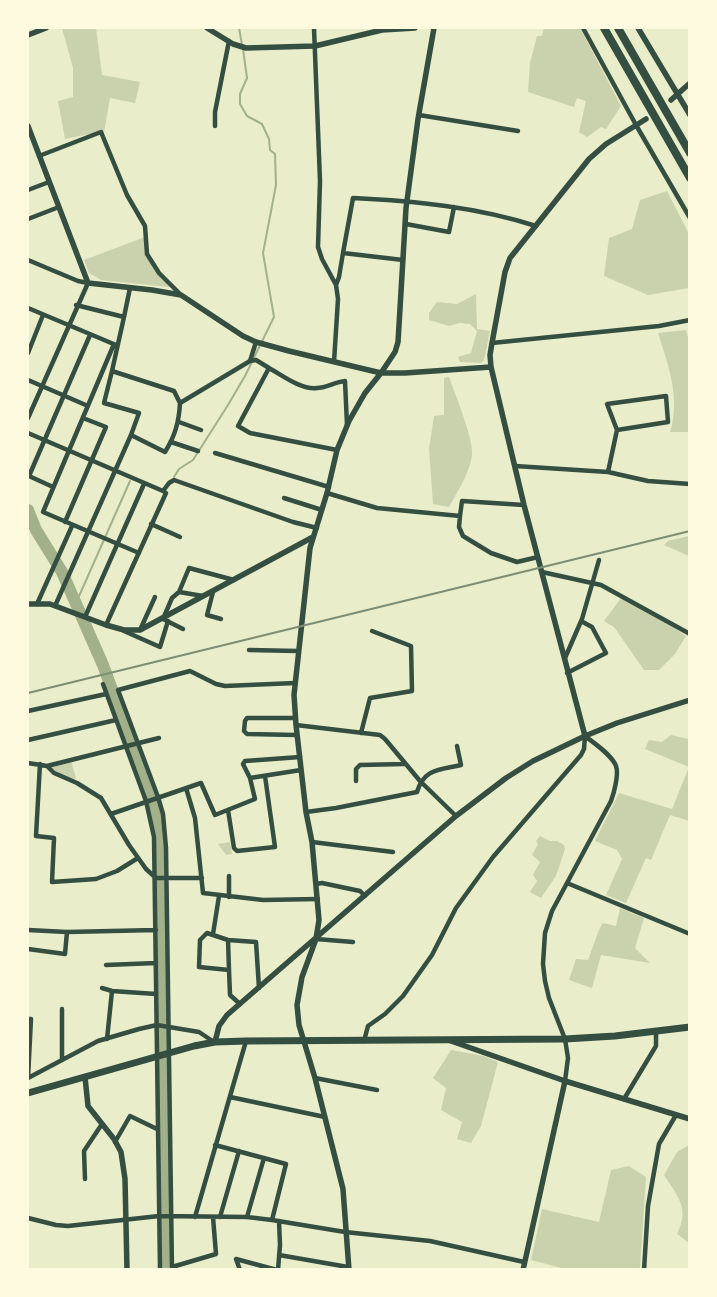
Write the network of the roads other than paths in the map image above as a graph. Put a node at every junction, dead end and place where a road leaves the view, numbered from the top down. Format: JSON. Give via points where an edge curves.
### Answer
{"nodes":[{"id":1,"x":46,"y":28,"type":"edge"},
{"id":2,"x":207,"y":28,"type":"edge"},
{"id":3,"x":314,"y":28,"type":"edge"},
{"id":4,"x":415,"y":28,"type":"edge"},
{"id":5,"x":434,"y":28,"type":"edge"},
{"id":6,"x":583,"y":28,"type":"edge"},
{"id":7,"x":604,"y":28,"type":"edge"},
{"id":8,"x":618,"y":28,"type":"edge"},
{"id":9,"x":638,"y":28,"type":"edge"},
{"id":10,"x":28,"y":35,"type":"edge"},
{"id":11,"x":229,"y":41,"type":"junction"},
{"id":12,"x":315,"y":46,"type":"junction"},
{"id":13,"x":690,"y":83,"type":"edge"},
{"id":14,"x":678,"y":95,"type":"junction"},
{"id":15,"x":671,"y":100,"type":"dead end"},
{"id":16,"x":419,"y":115,"type":"junction"},
{"id":17,"x":690,"y":115,"type":"edge"},
{"id":18,"x":646,"y":119,"type":"dead end"},
{"id":19,"x":636,"y":125,"type":"junction"},
{"id":20,"x":28,"y":126,"type":"edge"},
{"id":21,"x":215,"y":126,"type":"dead end"},
{"id":22,"x":518,"y":131,"type":"dead end"},
{"id":23,"x":690,"y":154,"type":"edge"},
{"id":24,"x":39,"y":156,"type":"junction"},
{"id":25,"x":690,"y":178,"type":"edge"},
{"id":26,"x":49,"y":182,"type":"junction"},
{"id":27,"x":28,"y":190,"type":"edge"},
{"id":28,"x":408,"y":200,"type":"junction"},
{"id":29,"x":59,"y":207,"type":"junction"},
{"id":30,"x":454,"y":207,"type":"junction"},
{"id":31,"x":690,"y":218,"type":"edge"},
{"id":32,"x":28,"y":219,"type":"edge"},
{"id":33,"x":406,"y":224,"type":"junction"},
{"id":34,"x":536,"y":226,"type":"junction"},
{"id":35,"x":343,"y":253,"type":"junction"},
{"id":36,"x":404,"y":260,"type":"junction"},
{"id":37,"x":28,"y":261,"type":"edge"},
{"id":38,"x":88,"y":283,"type":"junction"},
{"id":39,"x":336,"y":285,"type":"junction"},
{"id":40,"x":130,"y":288,"type":"junction"},
{"id":41,"x":181,"y":295,"type":"junction"},
{"id":42,"x":76,"y":305,"type":"junction"},
{"id":43,"x":28,"y":308,"type":"edge"},
{"id":44,"x":43,"y":315,"type":"junction"},
{"id":45,"x":124,"y":318,"type":"junction"},
{"id":46,"x":690,"y":320,"type":"edge"},
{"id":47,"x":68,"y":325,"type":"junction"},
{"id":48,"x":90,"y":335,"type":"junction"},
{"id":49,"x":256,"y":342,"type":"junction"},
{"id":50,"x":492,"y":344,"type":"junction"},
{"id":51,"x":116,"y":345,"type":"junction"},
{"id":52,"x":28,"y":353,"type":"edge"},
{"id":53,"x":250,"y":361,"type":"junction"},
{"id":54,"x":334,"y":362,"type":"junction"},
{"id":55,"x":491,"y":367,"type":"junction"},
{"id":56,"x":269,"y":368,"type":"junction"},
{"id":57,"x":112,"y":371,"type":"junction"},
{"id":58,"x":381,"y":373,"type":"junction"},
{"id":59,"x":28,"y":380,"type":"edge"},
{"id":60,"x":42,"y":386,"type":"junction"},
{"id":61,"x":64,"y":396,"type":"junction"},
{"id":62,"x":180,"y":403,"type":"junction"},
{"id":63,"x":88,"y":406,"type":"junction"},
{"id":64,"x":28,"y":418,"type":"edge"},
{"id":65,"x":83,"y":418,"type":"junction"},
{"id":66,"x":179,"y":422,"type":"junction"},
{"id":67,"x":347,"y":426,"type":"junction"},
{"id":68,"x":201,"y":430,"type":"dead end"},
{"id":69,"x":617,"y":430,"type":"junction"},
{"id":70,"x":28,"y":433,"type":"edge"},
{"id":71,"x":131,"y":436,"type":"junction"},
{"id":72,"x":44,"y":440,"type":"junction"},
{"id":73,"x":171,"y":442,"type":"junction"},
{"id":74,"x":68,"y":450,"type":"junction"},
{"id":75,"x":337,"y":450,"type":"junction"},
{"id":76,"x":198,"y":451,"type":"dead end"},
{"id":77,"x":215,"y":453,"type":"dead end"},
{"id":78,"x":91,"y":460,"type":"junction"},
{"id":79,"x":515,"y":466,"type":"junction"},
{"id":80,"x":115,"y":471,"type":"junction"},
{"id":81,"x":608,"y":472,"type":"junction"},
{"id":82,"x":144,"y":484,"type":"junction"},
{"id":83,"x":690,"y":484,"type":"edge"},
{"id":84,"x":53,"y":487,"type":"junction"},
{"id":85,"x":328,"y":490,"type":"junction"},
{"id":86,"x":163,"y":491,"type":"junction"},
{"id":87,"x":284,"y":498,"type":"dead end"},
{"id":88,"x":524,"y":505,"type":"junction"},
{"id":89,"x":322,"y":510,"type":"junction"},
{"id":90,"x":460,"y":516,"type":"junction"},
{"id":91,"x":64,"y":522,"type":"junction"},
{"id":92,"x":151,"y":524,"type":"junction"},
{"id":93,"x":72,"y":526,"type":"junction"},
{"id":94,"x":316,"y":528,"type":"junction"},
{"id":95,"x":88,"y":532,"type":"junction"},
{"id":96,"x":180,"y":537,"type":"dead end"},
{"id":97,"x":313,"y":537,"type":"junction"},
{"id":98,"x":117,"y":544,"type":"junction"},
{"id":99,"x":139,"y":553,"type":"junction"},
{"id":100,"x":538,"y":557,"type":"junction"},
{"id":101,"x":599,"y":560,"type":"dead end"},
{"id":102,"x":542,"y":572,"type":"junction"},
{"id":103,"x":234,"y":580,"type":"junction"},
{"id":104,"x":592,"y":583,"type":"junction"},
{"id":105,"x":179,"y":592,"type":"junction"},
{"id":106,"x":212,"y":592,"type":"junction"},
{"id":107,"x":204,"y":596,"type":"junction"},
{"id":108,"x":155,"y":597,"type":"dead end"},
{"id":109,"x":28,"y":604,"type":"edge"},
{"id":110,"x":37,"y":604,"type":"junction"},
{"id":111,"x":55,"y":606,"type":"junction"},
{"id":112,"x":85,"y":617,"type":"junction"},
{"id":113,"x":221,"y":619,"type":"dead end"},
{"id":114,"x":165,"y":620,"type":"junction"},
{"id":115,"x":581,"y":621,"type":"junction"},
{"id":116,"x":106,"y":625,"type":"junction"},
{"id":117,"x":115,"y":628,"type":"junction"},
{"id":118,"x":183,"y":629,"type":"dead end"},
{"id":119,"x":140,"y":630,"type":"junction"},
{"id":120,"x":372,"y":631,"type":"dead end"},
{"id":121,"x":690,"y":634,"type":"edge"},
{"id":122,"x":249,"y":650,"type":"dead end"},
{"id":123,"x":298,"y":651,"type":"junction"},
{"id":124,"x":564,"y":659,"type":"junction"},
{"id":125,"x":568,"y":674,"type":"junction"},
{"id":126,"x":295,"y":683,"type":"junction"},
{"id":127,"x":103,"y":684,"type":"dead end"},
{"id":128,"x":106,"y":694,"type":"junction"},
{"id":129,"x":690,"y":700,"type":"edge"},
{"id":130,"x":28,"y":711,"type":"edge"},
{"id":131,"x":295,"y":718,"type":"junction"},
{"id":132,"x":116,"y":720,"type":"junction"},
{"id":133,"x":296,"y":725,"type":"junction"},
{"id":134,"x":362,"y":733,"type":"junction"},
{"id":135,"x":297,"y":735,"type":"junction"},
{"id":136,"x":585,"y":736,"type":"junction"},
{"id":137,"x":159,"y":738,"type":"dead end"},
{"id":138,"x":28,"y":740,"type":"edge"},
{"id":139,"x":137,"y":744,"type":"junction"},
{"id":140,"x":127,"y":746,"type":"junction"},
{"id":141,"x":457,"y":746,"type":"dead end"},
{"id":142,"x":300,"y":757,"type":"junction"},
{"id":143,"x":28,"y":763,"type":"edge"},
{"id":144,"x":40,"y":764,"type":"junction"},
{"id":145,"x":404,"y":764,"type":"junction"},
{"id":146,"x":48,"y":766,"type":"junction"},
{"id":147,"x":301,"y":770,"type":"junction"},
{"id":148,"x":265,"y":776,"type":"junction"},
{"id":149,"x":250,"y":778,"type":"junction"},
{"id":150,"x":356,"y":781,"type":"dead end"},
{"id":151,"x":420,"y":781,"type":"junction"},
{"id":152,"x":186,"y":788,"type":"junction"},
{"id":153,"x":158,"y":797,"type":"junction"},
{"id":154,"x":146,"y":802,"type":"junction"},
{"id":155,"x":228,"y":810,"type":"junction"},
{"id":156,"x":306,"y":812,"type":"junction"},
{"id":157,"x":111,"y":814,"type":"junction"},
{"id":158,"x":456,"y":816,"type":"junction"},
{"id":159,"x":312,"y":842,"type":"junction"},
{"id":160,"x":393,"y":852,"type":"dead end"},
{"id":161,"x":138,"y":858,"type":"junction"},
{"id":162,"x":229,"y":876,"type":"dead end"},
{"id":163,"x":156,"y":878,"type":"junction"},
{"id":164,"x":167,"y":878,"type":"junction"},
{"id":165,"x":202,"y":878,"type":"junction"},
{"id":166,"x":567,"y":883,"type":"junction"},
{"id":167,"x":316,"y":884,"type":"junction"},
{"id":168,"x":219,"y":896,"type":"junction"},
{"id":169,"x":365,"y":896,"type":"junction"},
{"id":170,"x":229,"y":897,"type":"junction"},
{"id":171,"x":318,"y":899,"type":"junction"},
{"id":172,"x":28,"y":930,"type":"edge"},
{"id":173,"x":156,"y":930,"type":"junction"},
{"id":174,"x":67,"y":932,"type":"junction"},
{"id":175,"x":213,"y":934,"type":"junction"},
{"id":176,"x":690,"y":934,"type":"edge"},
{"id":177,"x":316,"y":939,"type":"junction"},
{"id":178,"x":228,"y":940,"type":"junction"},
{"id":179,"x":353,"y":942,"type":"dead end"},
{"id":180,"x":28,"y":949,"type":"edge"},
{"id":181,"x":156,"y":963,"type":"junction"},
{"id":182,"x":106,"y":965,"type":"dead end"},
{"id":183,"x":229,"y":970,"type":"junction"},
{"id":184,"x":102,"y":988,"type":"dead end"},
{"id":185,"x":259,"y":988,"type":"junction"},
{"id":186,"x":112,"y":991,"type":"junction"},
{"id":187,"x":156,"y":994,"type":"junction"},
{"id":188,"x":240,"y":1004,"type":"junction"},
{"id":189,"x":62,"y":1009,"type":"dead end"},
{"id":190,"x":28,"y":1018,"type":"edge"},
{"id":191,"x":157,"y":1025,"type":"junction"},
{"id":192,"x":168,"y":1027,"type":"junction"},
{"id":193,"x":690,"y":1027,"type":"edge"},
{"id":194,"x":656,"y":1032,"type":"junction"},
{"id":195,"x":107,"y":1039,"type":"junction"},
{"id":196,"x":565,"y":1039,"type":"junction"},
{"id":197,"x":449,"y":1040,"type":"junction"},
{"id":198,"x":246,"y":1041,"type":"junction"},
{"id":199,"x":304,"y":1041,"type":"junction"},
{"id":200,"x":364,"y":1041,"type":"junction"},
{"id":201,"x":215,"y":1042,"type":"junction"},
{"id":202,"x":168,"y":1052,"type":"junction"},
{"id":203,"x":156,"y":1056,"type":"junction"},
{"id":204,"x":62,"y":1060,"type":"junction"},
{"id":205,"x":85,"y":1077,"type":"junction"},
{"id":206,"x":28,"y":1078,"type":"edge"},
{"id":207,"x":315,"y":1078,"type":"junction"},
{"id":208,"x":565,"y":1081,"type":"junction"},
{"id":209,"x":377,"y":1090,"type":"dead end"},
{"id":210,"x":28,"y":1093,"type":"edge"},
{"id":211,"x":230,"y":1097,"type":"junction"},
{"id":212,"x":624,"y":1099,"type":"junction"},
{"id":213,"x":676,"y":1115,"type":"junction"},
{"id":214,"x":325,"y":1117,"type":"junction"},
{"id":215,"x":690,"y":1118,"type":"edge"},
{"id":216,"x":102,"y":1124,"type":"junction"},
{"id":217,"x":157,"y":1129,"type":"junction"},
{"id":218,"x":116,"y":1142,"type":"junction"},
{"id":219,"x":215,"y":1145,"type":"junction"},
{"id":220,"x":239,"y":1151,"type":"junction"},
{"id":221,"x":264,"y":1158,"type":"junction"},
{"id":222,"x":85,"y":1178,"type":"dead end"},
{"id":223,"x":159,"y":1216,"type":"junction"},
{"id":224,"x":172,"y":1216,"type":"junction"},
{"id":225,"x":195,"y":1217,"type":"junction"},
{"id":226,"x":213,"y":1217,"type":"junction"},
{"id":227,"x":220,"y":1217,"type":"junction"},
{"id":228,"x":247,"y":1217,"type":"junction"},
{"id":229,"x":28,"y":1218,"type":"edge"},
{"id":230,"x":127,"y":1220,"type":"junction"},
{"id":231,"x":272,"y":1220,"type":"junction"},
{"id":232,"x":279,"y":1221,"type":"junction"},
{"id":233,"x":345,"y":1232,"type":"junction"},
{"id":234,"x":279,"y":1255,"type":"junction"},
{"id":235,"x":524,"y":1262,"type":"junction"},
{"id":236,"x":172,"y":1268,"type":"edge"},
{"id":237,"x":348,"y":1268,"type":"edge"},
{"id":238,"x":127,"y":1270,"type":"edge"},
{"id":239,"x":160,"y":1270,"type":"edge"},
{"id":240,"x":240,"y":1270,"type":"edge"},
{"id":241,"x":277,"y":1270,"type":"edge"},
{"id":242,"x":522,"y":1270,"type":"edge"},
{"id":243,"x":644,"y":1270,"type":"edge"}],
"edges":[{"from":1,"to":10,"type":"street"},
{"from":2,"to":11,"type":"street"},
{"from":3,"to":12,"type":"street"},
{"from":4,"to":12,"type":"street","via":[[382,30]]},
{"from":5,"to":16,"type":"street"},
{"from":6,"to":19,"type":"street"},
{"from":7,"to":25,"type":"highway"},
{"from":8,"to":23,"type":"highway"},
{"from":9,"to":14,"type":"street"},
{"from":11,"to":12,"type":"street","via":[[246,48]]},
{"from":11,"to":21,"type":"street"},
{"from":12,"to":39,"type":"street","via":[[320,181],[318,247]]},
{"from":13,"to":14,"type":"street"},
{"from":14,"to":15,"type":"street"},
{"from":14,"to":17,"type":"street"},
{"from":16,"to":22,"type":"street"},
{"from":16,"to":28,"type":"street"},
{"from":18,"to":19,"type":"street"},
{"from":19,"to":31,"type":"street"},
{"from":19,"to":34,"type":"street","via":[[589,159]]},
{"from":20,"to":24,"type":"street"},
{"from":24,"to":26,"type":"street"},
{"from":24,"to":41,"type":"street","via":[[101,132],[127,195],[146,226],[148,254],[159,272]]},
{"from":26,"to":27,"type":"street"},
{"from":26,"to":29,"type":"street"},
{"from":28,"to":30,"type":"street"},
{"from":28,"to":33,"type":"street"},
{"from":28,"to":35,"type":"street","via":[[353,198]]},
{"from":29,"to":32,"type":"street"},
{"from":29,"to":38,"type":"street"},
{"from":30,"to":33,"type":"street","via":[[449,232]]},
{"from":30,"to":34,"type":"street","via":[[504,216]]},
{"from":33,"to":36,"type":"street"},
{"from":34,"to":50,"type":"street","via":[[506,266]]},
{"from":35,"to":36,"type":"street"},
{"from":35,"to":39,"type":"street"},
{"from":36,"to":58,"type":"street","via":[[398,342]]},
{"from":37,"to":38,"type":"street"},
{"from":38,"to":40,"type":"street"},
{"from":38,"to":42,"type":"street"},
{"from":39,"to":54,"type":"street"},
{"from":40,"to":41,"type":"street"},
{"from":40,"to":45,"type":"street"},
{"from":41,"to":49,"type":"street"},
{"from":42,"to":45,"type":"street"},
{"from":42,"to":47,"type":"street"},
{"from":43,"to":44,"type":"street"},
{"from":44,"to":47,"type":"street"},
{"from":44,"to":52,"type":"street"},
{"from":45,"to":51,"type":"street"},
{"from":46,"to":50,"type":"street"},
{"from":47,"to":48,"type":"street"},
{"from":47,"to":60,"type":"street"},
{"from":48,"to":51,"type":"street"},
{"from":48,"to":61,"type":"street"},
{"from":49,"to":53,"type":"street"},
{"from":49,"to":54,"type":"street"},
{"from":50,"to":55,"type":"street"},
{"from":51,"to":57,"type":"street"},
{"from":51,"to":63,"type":"street"},
{"from":53,"to":56,"type":"street","via":[[256,360]]},
{"from":53,"to":62,"type":"street"},
{"from":54,"to":58,"type":"street"},
{"from":55,"to":58,"type":"street"},
{"from":55,"to":79,"type":"street"},
{"from":56,"to":67,"type":"street","via":[[309,388],[344,382]]},
{"from":56,"to":75,"type":"street","via":[[238,426],[250,433]]},
{"from":57,"to":62,"type":"street","via":[[174,391]]},
{"from":57,"to":71,"type":"street","via":[[104,403],[139,414]]},
{"from":58,"to":67,"type":"street","via":[[359,402]]},
{"from":59,"to":60,"type":"street"},
{"from":60,"to":61,"type":"street"},
{"from":60,"to":64,"type":"street"},
{"from":61,"to":63,"type":"street"},
{"from":61,"to":72,"type":"street"},
{"from":62,"to":66,"type":"street"},
{"from":63,"to":65,"type":"street"},
{"from":65,"to":74,"type":"street"},
{"from":65,"to":78,"type":"street","via":[[106,428]]},
{"from":66,"to":68,"type":"street"},
{"from":66,"to":73,"type":"street"},
{"from":67,"to":75,"type":"street"},
{"from":69,"to":69,"type":"street","via":[[608,404],[666,396],[668,422]]},
{"from":69,"to":81,"type":"street"},
{"from":70,"to":72,"type":"street"},
{"from":71,"to":73,"type":"street","via":[[165,452]]},
{"from":71,"to":80,"type":"street"},
{"from":72,"to":74,"type":"street"},
{"from":72,"to":84,"type":"street","via":[[29,476]]},
{"from":73,"to":76,"type":"street"},
{"from":74,"to":78,"type":"street"},
{"from":74,"to":84,"type":"street"},
{"from":75,"to":85,"type":"street"},
{"from":77,"to":85,"type":"street"},
{"from":78,"to":80,"type":"street"},
{"from":78,"to":91,"type":"street"},
{"from":79,"to":81,"type":"street"},
{"from":79,"to":88,"type":"street"},
{"from":80,"to":82,"type":"street"},
{"from":80,"to":95,"type":"street"},
{"from":81,"to":83,"type":"street","via":[[648,481]]},
{"from":82,"to":86,"type":"street"},
{"from":82,"to":98,"type":"street"},
{"from":84,"to":91,"type":"street","via":[[43,512]]},
{"from":85,"to":89,"type":"street"},
{"from":85,"to":90,"type":"street","via":[[377,508]]},
{"from":86,"to":92,"type":"street","via":[[166,493]]},
{"from":86,"to":94,"type":"street","via":[[174,480]]},
{"from":87,"to":89,"type":"street"},
{"from":88,"to":90,"type":"street","via":[[462,501]]},
{"from":88,"to":100,"type":"street"},
{"from":89,"to":94,"type":"street"},
{"from":90,"to":100,"type":"street","via":[[459,527],[463,536],[491,553],[517,562]]},
{"from":91,"to":93,"type":"street"},
{"from":92,"to":96,"type":"street"},
{"from":92,"to":99,"type":"street"},
{"from":93,"to":95,"type":"street"},
{"from":93,"to":110,"type":"street"},
{"from":94,"to":97,"type":"street"},
{"from":95,"to":98,"type":"street"},
{"from":95,"to":111,"type":"street"},
{"from":97,"to":103,"type":"street"},
{"from":97,"to":123,"type":"street"},
{"from":98,"to":99,"type":"street"},
{"from":98,"to":112,"type":"street"},
{"from":99,"to":116,"type":"street"},
{"from":100,"to":102,"type":"street"},
{"from":101,"to":104,"type":"street"},
{"from":102,"to":104,"type":"street"},
{"from":102,"to":124,"type":"street"},
{"from":103,"to":105,"type":"street","via":[[189,568]]},
{"from":103,"to":106,"type":"street"},
{"from":104,"to":115,"type":"street"},
{"from":104,"to":121,"type":"street"},
{"from":105,"to":107,"type":"street"},
{"from":105,"to":114,"type":"street","via":[[172,598]]},
{"from":106,"to":107,"type":"street"},
{"from":106,"to":113,"type":"street","via":[[207,615]]},
{"from":107,"to":114,"type":"street"},
{"from":108,"to":119,"type":"street"},
{"from":109,"to":110,"type":"street"},
{"from":110,"to":111,"type":"street"},
{"from":111,"to":112,"type":"street"},
{"from":112,"to":116,"type":"street"},
{"from":114,"to":117,"type":"street","via":[[160,647]]},
{"from":114,"to":118,"type":"street"},
{"from":114,"to":119,"type":"street"},
{"from":115,"to":124,"type":"street"},
{"from":115,"to":125,"type":"street","via":[[592,627],[606,653]]},
{"from":116,"to":117,"type":"street"},
{"from":117,"to":119,"type":"street"},
{"from":120,"to":134,"type":"street","via":[[411,646],[412,691],[370,698]]},
{"from":122,"to":123,"type":"street"},
{"from":123,"to":126,"type":"street"},
{"from":124,"to":125,"type":"street"},
{"from":125,"to":136,"type":"street"},
{"from":126,"to":131,"type":"street"},
{"from":126,"to":139,"type":"street","via":[[226,686],[190,671],[118,690]]},
{"from":127,"to":128,"type":"street"},
{"from":128,"to":130,"type":"street"},
{"from":128,"to":132,"type":"street"},
{"from":129,"to":136,"type":"street"},
{"from":131,"to":133,"type":"street"},
{"from":131,"to":135,"type":"street","via":[[247,718],[244,731],[247,734]]},
{"from":132,"to":138,"type":"street"},
{"from":132,"to":140,"type":"street"},
{"from":133,"to":134,"type":"street"},
{"from":133,"to":135,"type":"street"},
{"from":134,"to":145,"type":"street","via":[[380,735]]},
{"from":135,"to":142,"type":"street"},
{"from":136,"to":158,"type":"street","via":[[513,774]]},
{"from":136,"to":166,"type":"street","via":[[616,766],[616,787]]},
{"from":136,"to":200,"type":"street","via":[[581,755],[493,857],[456,908],[432,955],[403,996],[368,1026]]},
{"from":137,"to":139,"type":"street"},
{"from":139,"to":140,"type":"street"},
{"from":139,"to":153,"type":"street"},
{"from":140,"to":146,"type":"street"},
{"from":140,"to":154,"type":"street"},
{"from":141,"to":151,"type":"street","via":[[461,765],[429,772]]},
{"from":142,"to":147,"type":"street"},
{"from":142,"to":149,"type":"street","via":[[245,761],[243,764]]},
{"from":143,"to":144,"type":"street"},
{"from":144,"to":146,"type":"street"},
{"from":144,"to":161,"type":"street","via":[[36,836],[54,838],[52,882],[96,878],[117,871]]},
{"from":145,"to":150,"type":"street","via":[[360,765],[356,768]]},
{"from":145,"to":151,"type":"street"},
{"from":146,"to":157,"type":"street","via":[[54,773],[102,798]]},
{"from":147,"to":148,"type":"street"},
{"from":147,"to":156,"type":"street"},
{"from":148,"to":149,"type":"street"},
{"from":148,"to":155,"type":"street","via":[[275,847],[237,851]]},
{"from":149,"to":155,"type":"street","via":[[255,799]]},
{"from":151,"to":156,"type":"street","via":[[417,792]]},
{"from":151,"to":158,"type":"street"},
{"from":152,"to":153,"type":"street"},
{"from":152,"to":155,"type":"street","via":[[201,783],[215,815]]},
{"from":152,"to":165,"type":"street","via":[[196,818]]},
{"from":153,"to":154,"type":"street"},
{"from":153,"to":164,"type":"street","via":[[163,814]]},
{"from":154,"to":157,"type":"street"},
{"from":154,"to":163,"type":"street","via":[[154,838]]},
{"from":156,"to":159,"type":"street"},
{"from":157,"to":161,"type":"street"},
{"from":158,"to":169,"type":"street"},
{"from":159,"to":160,"type":"street"},
{"from":159,"to":167,"type":"street"},
{"from":161,"to":163,"type":"street"},
{"from":162,"to":170,"type":"street"},
{"from":163,"to":164,"type":"street"},
{"from":163,"to":173,"type":"street"},
{"from":164,"to":165,"type":"street"},
{"from":164,"to":192,"type":"street"},
{"from":165,"to":168,"type":"street","via":[[203,893]]},
{"from":166,"to":176,"type":"street"},
{"from":166,"to":196,"type":"street","via":[[545,933],[543,964],[549,998]]},
{"from":167,"to":169,"type":"street","via":[[360,891]]},
{"from":167,"to":171,"type":"street"},
{"from":168,"to":170,"type":"street"},
{"from":168,"to":175,"type":"street"},
{"from":169,"to":177,"type":"street"},
{"from":170,"to":171,"type":"street"},
{"from":171,"to":177,"type":"street"},
{"from":172,"to":174,"type":"street"},
{"from":173,"to":174,"type":"street"},
{"from":173,"to":181,"type":"street"},
{"from":174,"to":180,"type":"street","via":[[65,954]]},
{"from":175,"to":178,"type":"street"},
{"from":175,"to":183,"type":"street","via":[[207,933],[200,940],[199,967]]},
{"from":177,"to":179,"type":"street"},
{"from":177,"to":185,"type":"street"},
{"from":177,"to":199,"type":"street","via":[[302,977],[297,1005]]},
{"from":178,"to":183,"type":"street"},
{"from":178,"to":185,"type":"street","via":[[256,942]]},
{"from":181,"to":182,"type":"street"},
{"from":181,"to":187,"type":"street"},
{"from":183,"to":188,"type":"street","via":[[230,995]]},
{"from":184,"to":186,"type":"street"},
{"from":185,"to":188,"type":"street"},
{"from":186,"to":187,"type":"street"},
{"from":186,"to":195,"type":"street"},
{"from":187,"to":191,"type":"street"},
{"from":188,"to":201,"type":"street","via":[[223,1020]]},
{"from":189,"to":204,"type":"street"},
{"from":190,"to":206,"type":"street"},
{"from":191,"to":192,"type":"street"},
{"from":191,"to":195,"type":"street"},
{"from":191,"to":203,"type":"street"},
{"from":192,"to":201,"type":"street","via":[[199,1032]]},
{"from":192,"to":202,"type":"street"},
{"from":193,"to":194,"type":"main road"},
{"from":194,"to":196,"type":"main road"},
{"from":194,"to":212,"type":"street","via":[[656,1046]]},
{"from":195,"to":204,"type":"street"},
{"from":196,"to":197,"type":"main road"},
{"from":196,"to":208,"type":"street","via":[[568,1058]]},
{"from":197,"to":200,"type":"main road"},
{"from":197,"to":208,"type":"street"},
{"from":198,"to":199,"type":"main road"},
{"from":198,"to":201,"type":"main road"},
{"from":198,"to":211,"type":"street"},
{"from":199,"to":200,"type":"main road"},
{"from":199,"to":207,"type":"street"},
{"from":201,"to":202,"type":"main road"},
{"from":202,"to":203,"type":"main road"},
{"from":202,"to":224,"type":"street"},
{"from":203,"to":205,"type":"main road"},
{"from":203,"to":217,"type":"street"},
{"from":204,"to":206,"type":"street"},
{"from":205,"to":210,"type":"main road"},
{"from":205,"to":216,"type":"street","via":[[88,1106]]},
{"from":207,"to":209,"type":"street"},
{"from":207,"to":214,"type":"street"},
{"from":208,"to":212,"type":"street"},
{"from":208,"to":235,"type":"street"},
{"from":211,"to":214,"type":"street"},
{"from":211,"to":219,"type":"street"},
{"from":212,"to":213,"type":"street"},
{"from":213,"to":215,"type":"street"},
{"from":213,"to":243,"type":"street","via":[[659,1144],[648,1206]]},
{"from":214,"to":233,"type":"street","via":[[343,1189]]},
{"from":216,"to":218,"type":"street"},
{"from":216,"to":222,"type":"street","via":[[84,1151]]},
{"from":217,"to":218,"type":"street","via":[[130,1116]]},
{"from":217,"to":223,"type":"street"},
{"from":218,"to":230,"type":"street","via":[[125,1179]]},
{"from":219,"to":220,"type":"street"},
{"from":219,"to":225,"type":"street"},
{"from":220,"to":221,"type":"street"},
{"from":220,"to":227,"type":"street"},
{"from":221,"to":228,"type":"street"},
{"from":221,"to":231,"type":"street","via":[[286,1164]]},
{"from":223,"to":224,"type":"street"},
{"from":223,"to":230,"type":"street"},
{"from":223,"to":239,"type":"street"},
{"from":224,"to":225,"type":"street"},
{"from":224,"to":236,"type":"street"},
{"from":225,"to":226,"type":"street"},
{"from":226,"to":227,"type":"street"},
{"from":226,"to":236,"type":"street","via":[[216,1254]]},
{"from":227,"to":228,"type":"street"},
{"from":228,"to":231,"type":"street"},
{"from":229,"to":230,"type":"street","via":[[62,1226]]},
{"from":230,"to":238,"type":"street"},
{"from":231,"to":232,"type":"street"},
{"from":232,"to":233,"type":"street"},
{"from":232,"to":234,"type":"street"},
{"from":233,"to":235,"type":"street","via":[[430,1241]]},
{"from":233,"to":237,"type":"street"},
{"from":234,"to":237,"type":"street"},
{"from":234,"to":241,"type":"street"},
{"from":235,"to":242,"type":"street"},
{"from":240,"to":241,"type":"street","via":[[236,1259]]}]}
